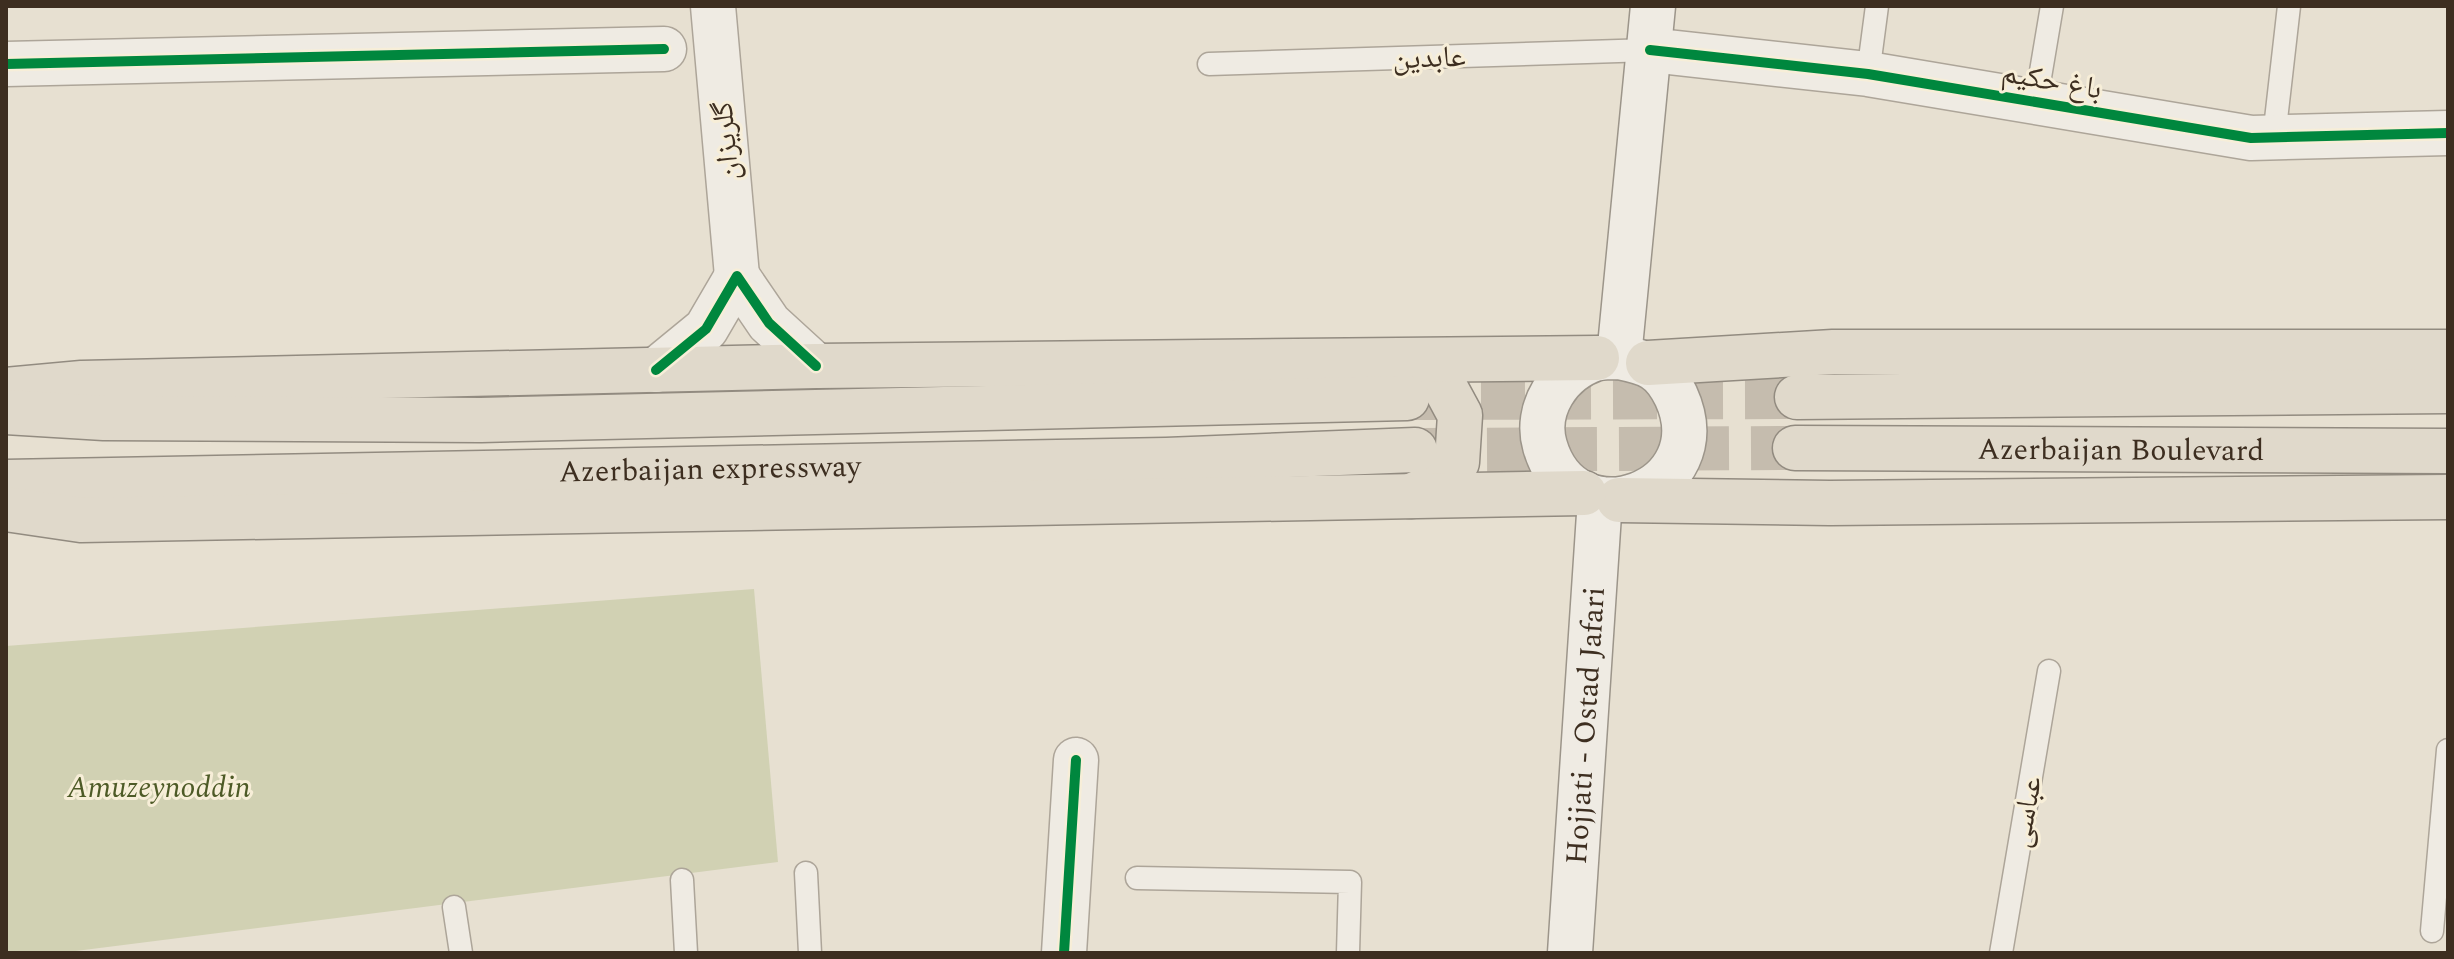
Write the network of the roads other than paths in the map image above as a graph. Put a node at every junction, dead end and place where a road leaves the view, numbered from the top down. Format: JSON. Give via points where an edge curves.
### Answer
{"nodes":[{"id":1,"x":713,"y":6,"type":"edge"},
{"id":2,"x":1653,"y":6,"type":"edge"},
{"id":3,"x":1877,"y":6,"type":"edge"},
{"id":4,"x":2052,"y":6,"type":"edge"},
{"id":5,"x":2289,"y":6,"type":"edge"},
{"id":6,"x":664,"y":49,"type":"dead end"},
{"id":7,"x":1650,"y":50,"type":"junction"},
{"id":8,"x":6,"y":64,"type":"edge"},
{"id":9,"x":1209,"y":64,"type":"dead end"},
{"id":10,"x":1868,"y":74,"type":"junction"},
{"id":11,"x":2036,"y":101,"type":"junction"},
{"id":12,"x":2448,"y":133,"type":"edge"},
{"id":13,"x":2274,"y":137,"type":"junction"},
{"id":14,"x":737,"y":276,"type":"junction"},
{"id":15,"x":1833,"y":352,"type":"junction"},
{"id":16,"x":2448,"y":352,"type":"edge"},
{"id":17,"x":1621,"y":359,"type":"junction"},
{"id":18,"x":816,"y":366,"type":"junction"},
{"id":19,"x":656,"y":370,"type":"junction"},
{"id":20,"x":1402,"y":380,"type":"junction"},
{"id":21,"x":6,"y":390,"type":"edge"},
{"id":22,"x":2448,"y":391,"type":"edge"},
{"id":23,"x":1797,"y":397,"type":"tunnel mouth"},
{"id":24,"x":6,"y":412,"type":"edge"},
{"id":25,"x":1795,"y":448,"type":"tunnel mouth"},
{"id":26,"x":1415,"y":450,"type":"tunnel mouth"},
{"id":27,"x":2448,"y":451,"type":"edge"},
{"id":28,"x":6,"y":482,"type":"edge"},
{"id":29,"x":1411,"y":496,"type":"junction"},
{"id":30,"x":2448,"y":497,"type":"edge"},
{"id":31,"x":1601,"y":498,"type":"junction"},
{"id":32,"x":1830,"y":503,"type":"junction"},
{"id":33,"x":6,"y":509,"type":"edge"},
{"id":34,"x":2049,"y":671,"type":"dead end"},
{"id":35,"x":2448,"y":750,"type":"edge"},
{"id":36,"x":1076,"y":760,"type":"dead end"},
{"id":37,"x":806,"y":873,"type":"dead end"},
{"id":38,"x":1137,"y":878,"type":"dead end"},
{"id":39,"x":682,"y":880,"type":"dead end"},
{"id":40,"x":454,"y":907,"type":"dead end"},
{"id":41,"x":2432,"y":931,"type":"dead end"},
{"id":42,"x":461,"y":953,"type":"edge"},
{"id":43,"x":686,"y":953,"type":"edge"},
{"id":44,"x":810,"y":953,"type":"edge"},
{"id":45,"x":1064,"y":953,"type":"edge"},
{"id":46,"x":1348,"y":953,"type":"edge"},
{"id":47,"x":1570,"y":953,"type":"edge"},
{"id":48,"x":2001,"y":953,"type":"edge"}],
"edges":[{"from":1,"to":14,"type":"street","name":"گلریزان"},
{"from":2,"to":7,"type":"street"},
{"from":3,"to":10,"type":"lane"},
{"from":4,"to":11,"type":"lane"},
{"from":5,"to":13,"type":"lane"},
{"from":6,"to":8,"type":"street"},
{"from":7,"to":9,"type":"lane","name":"عابدین"},
{"from":7,"to":10,"type":"street","name":"باغ حکیم"},
{"from":7,"to":17,"type":"street"},
{"from":10,"to":11,"type":"street","name":"باغ حکیم"},
{"from":11,"to":13,"type":"street","name":"باغ حکیم","via":[[2251,138]]},
{"from":12,"to":13,"type":"street","name":"باغ حکیم"},
{"from":14,"to":18,"type":"street","name":"گلریزان","via":[[769,323]]},
{"from":14,"to":19,"type":"street","via":[[706,329]]},
{"from":15,"to":16,"type":"highway"},
{"from":15,"to":17,"type":"highway"},
{"from":15,"to":32,"type":"highway","via":[[1799,370],[1777,401],[1776,442],[1793,476]]},
{"from":17,"to":20,"type":"highway"},
{"from":17,"to":31,"type":"street","via":[[1577,367],[1560,381],[1542,421],[1544,443],[1565,482]]},
{"from":17,"to":31,"type":"street","via":[[1671,386],[1684,414],[1684,444],[1671,472],[1648,492]]},
{"from":18,"to":19,"type":"highway"},
{"from":18,"to":20,"type":"highway"},
{"from":19,"to":21,"type":"highway","via":[[82,383]]},
{"from":20,"to":24,"type":"highway","name":"Azerbaijan expressway","via":[[481,420],[104,418]]},
{"from":20,"to":29,"type":"highway","via":[[1440,378],[1460,415],[1457,462],[1440,483]]},
{"from":22,"to":23,"type":"highway","name":"Azerbaijan Boulevard"},
{"from":25,"to":27,"type":"highway","name":"Azerbaijan Boulevard"},
{"from":26,"to":28,"type":"highway","name":"Azerbaijan expressway","via":[[1150,461]]},
{"from":29,"to":31,"type":"highway"},
{"from":29,"to":33,"type":"highway","via":[[81,520]]},
{"from":30,"to":32,"type":"highway"},
{"from":31,"to":32,"type":"highway"},
{"from":31,"to":47,"type":"street","name":"Hojjati - Ostad Jafari"},
{"from":34,"to":48,"type":"lane","name":"عباسی"},
{"from":35,"to":41,"type":"lane"},
{"from":36,"to":45,"type":"street"},
{"from":37,"to":44,"type":"lane"},
{"from":38,"to":46,"type":"lane","via":[[1350,882]]},
{"from":39,"to":43,"type":"lane"},
{"from":40,"to":42,"type":"lane"}]}
